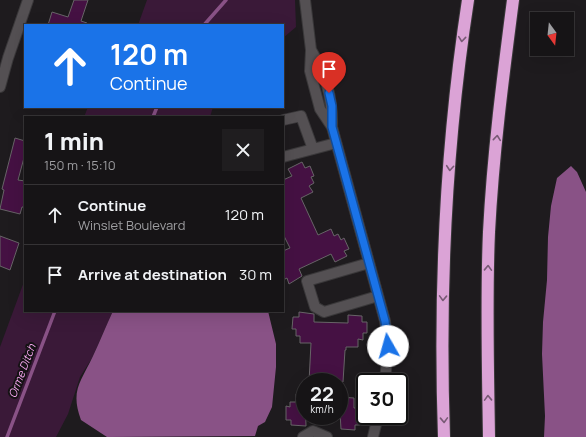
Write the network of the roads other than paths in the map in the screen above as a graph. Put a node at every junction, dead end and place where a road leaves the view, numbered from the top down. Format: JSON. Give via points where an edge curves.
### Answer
{"nodes":[{"id":1,"x":28,"y":0,"type":"edge"},
{"id":2,"x":305,"y":0,"type":"edge"},
{"id":3,"x":468,"y":0,"type":"edge"},
{"id":4,"x":513,"y":0,"type":"edge"},
{"id":5,"x":0,"y":87,"type":"edge"},
{"id":6,"x":284,"y":120,"type":"edge"},
{"id":7,"x":336,"y":143,"type":"junction"},
{"id":8,"x":313,"y":149,"type":"junction"},
{"id":9,"x":284,"y":158,"type":"edge"},
{"id":10,"x":369,"y":263,"type":"junction"},
{"id":11,"x":378,"y":296,"type":"junction"},
{"id":12,"x":386,"y":373,"type":"edge"},
{"id":13,"x":376,"y":425,"type":"edge"},
{"id":14,"x":303,"y":437,"type":"edge"},
{"id":15,"x":327,"y":437,"type":"edge"},
{"id":16,"x":373,"y":437,"type":"edge"},
{"id":17,"x":444,"y":437,"type":"edge"},
{"id":18,"x":489,"y":437,"type":"edge"}],
"edges":[{"from":1,"to":5,"type":"street"},
{"from":2,"to":7,"type":"street","via":[[311,50],[322,68],[329,93]]},
{"from":3,"to":17,"type":"highway","one_way":true,"via":[[458,79],[445,237],[442,338]]},
{"from":18,"to":4,"type":"highway","one_way":true,"via":[[487,323],[490,230],[494,166]]},
{"from":6,"to":8,"type":"street","via":[[301,116]]},
{"from":7,"to":8,"type":"street"},
{"from":7,"to":10,"type":"street"},
{"from":8,"to":9,"type":"street"},
{"from":10,"to":11,"type":"street"},
{"from":10,"to":11,"type":"street","via":[[307,280],[315,307],[324,312]]},
{"from":11,"to":12,"type":"street","via":[[388,346]]},
{"from":13,"to":16,"type":"street"},
{"from":14,"to":15,"type":"street","via":[[313,432]]}]}
